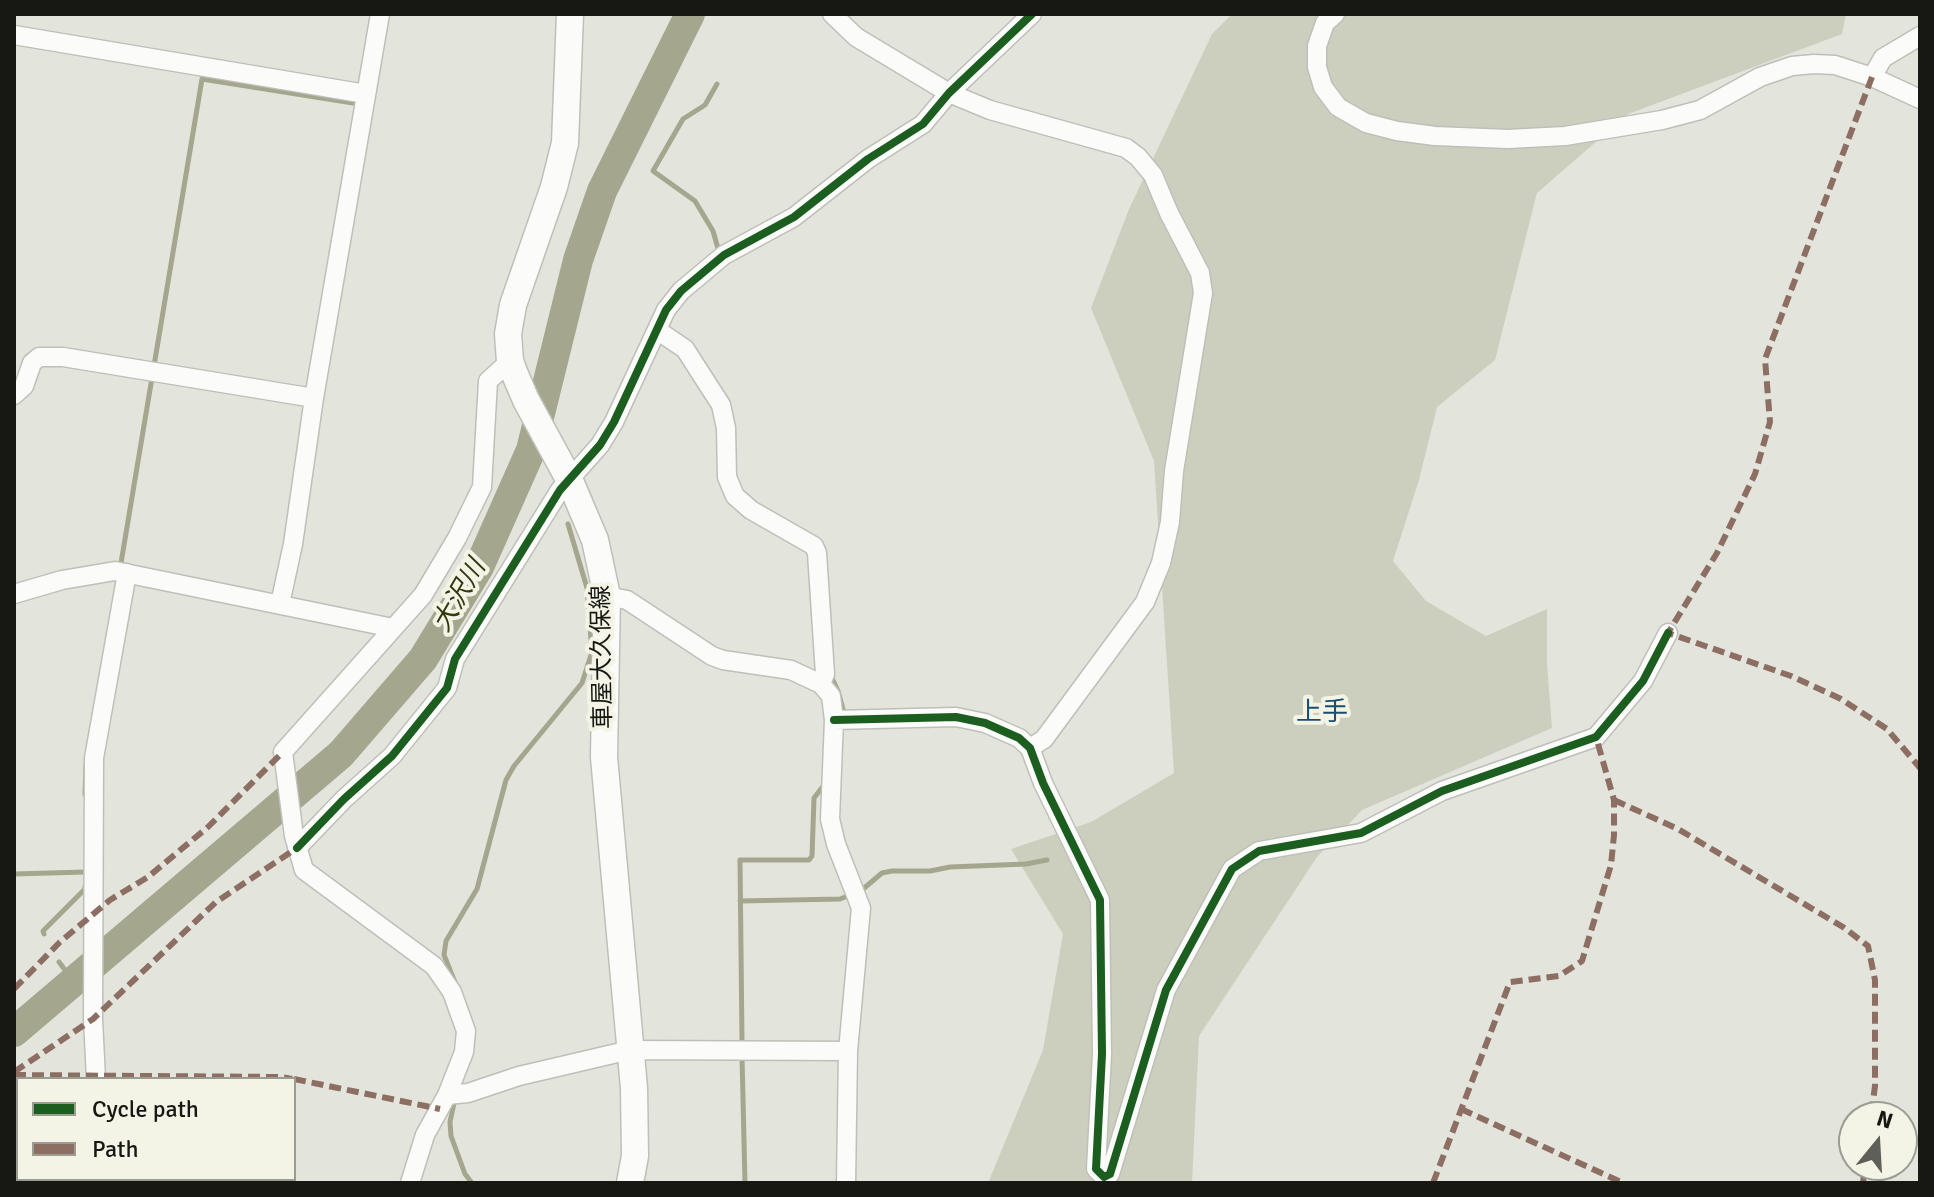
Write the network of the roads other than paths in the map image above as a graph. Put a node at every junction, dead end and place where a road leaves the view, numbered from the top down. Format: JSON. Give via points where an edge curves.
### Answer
{"nodes":[{"id":1,"x":380,"y":14,"type":"edge"},
{"id":2,"x":570,"y":14,"type":"edge"},
{"id":3,"x":832,"y":14,"type":"edge"},
{"id":4,"x":1032,"y":14,"type":"edge"},
{"id":5,"x":1335,"y":14,"type":"edge"},
{"id":6,"x":14,"y":35,"type":"edge"},
{"id":7,"x":1920,"y":36,"type":"edge"},
{"id":8,"x":1872,"y":77,"type":"junction"},
{"id":9,"x":949,"y":93,"type":"junction"},
{"id":10,"x":361,"y":94,"type":"junction"},
{"id":11,"x":1920,"y":99,"type":"edge"},
{"id":12,"x":657,"y":330,"type":"junction"},
{"id":13,"x":512,"y":367,"type":"junction"},
{"id":14,"x":14,"y":395,"type":"edge"},
{"id":15,"x":314,"y":398,"type":"junction"},
{"id":16,"x":566,"y":474,"type":"junction"},
{"id":17,"x":122,"y":572,"type":"junction"},
{"id":18,"x":14,"y":594,"type":"edge"},
{"id":19,"x":607,"y":596,"type":"junction"},
{"id":20,"x":280,"y":604,"type":"junction"},
{"id":21,"x":393,"y":628,"type":"junction"},
{"id":22,"x":1668,"y":633,"type":"dead end"},
{"id":23,"x":821,"y":684,"type":"junction"},
{"id":24,"x":834,"y":720,"type":"junction"},
{"id":25,"x":1030,"y":748,"type":"junction"},
{"id":26,"x":296,"y":842,"type":"junction"},
{"id":27,"x":630,"y":1050,"type":"junction"},
{"id":28,"x":848,"y":1051,"type":"junction"},
{"id":29,"x":96,"y":1077,"type":"edge"},
{"id":30,"x":447,"y":1095,"type":"junction"},
{"id":31,"x":410,"y":1183,"type":"edge"},
{"id":32,"x":630,"y":1183,"type":"edge"},
{"id":33,"x":846,"y":1183,"type":"edge"}],
"edges":[{"from":1,"to":10,"type":"street"},
{"from":2,"to":13,"type":"main road","name":"車屋大久保線","via":[[565,143],[513,305],[508,334]]},
{"from":3,"to":9,"type":"street","via":[[856,37]]},
{"from":4,"to":9,"type":"street"},
{"from":5,"to":8,"type":"street","via":[[1325,23],[1317,46],[1323,87],[1338,107],[1366,123],[1423,134],[1565,136],[1662,120],[1700,110],[1792,66],[1835,65]]},
{"from":6,"to":10,"type":"street"},
{"from":7,"to":8,"type":"street","via":[[1883,58]]},
{"from":8,"to":11,"type":"street"},
{"from":9,"to":12,"type":"street","via":[[923,124],[794,217],[724,255],[681,291]]},
{"from":9,"to":25,"type":"street","via":[[990,110],[1114,143],[1138,157],[1153,175],[1196,261],[1203,293],[1161,563],[1145,602],[1044,739]]},
{"from":10,"to":15,"type":"street"},
{"from":12,"to":16,"type":"street","via":[[600,445]]},
{"from":12,"to":23,"type":"street","via":[[685,349],[721,405],[727,477],[735,496],[814,546],[825,674]]},
{"from":13,"to":16,"type":"main road","name":"車屋大久保線"},
{"from":13,"to":21,"type":"street","via":[[488,381],[482,487],[423,595]]},
{"from":14,"to":15,"type":"street","via":[[39,357],[63,357]]},
{"from":15,"to":20,"type":"street"},
{"from":16,"to":19,"type":"main road","name":"車屋大久保線","via":[[595,540]]},
{"from":16,"to":26,"type":"street","via":[[455,659],[447,688],[392,756]]},
{"from":17,"to":18,"type":"street","via":[[62,580]]},
{"from":17,"to":20,"type":"street"},
{"from":17,"to":29,"type":"street","via":[[94,758]]},
{"from":19,"to":23,"type":"street","via":[[627,600],[712,656],[791,670]]},
{"from":19,"to":27,"type":"main road","name":"車屋大久保線","via":[[604,757]]},
{"from":20,"to":21,"type":"street"},
{"from":21,"to":26,"type":"street","via":[[283,752]]},
{"from":22,"to":25,"type":"street","via":[[1643,681],[1596,737],[1442,791],[1361,833],[1259,851],[1232,869],[1166,990],[1110,1174],[1104,1177],[1096,1169],[1102,1054],[1100,900]]},
{"from":23,"to":24,"type":"street","via":[[831,696]]},
{"from":24,"to":25,"type":"street","via":[[956,717],[985,723]]},
{"from":24,"to":28,"type":"street","via":[[830,819],[861,908]]},
{"from":26,"to":30,"type":"street","via":[[304,870],[446,980],[466,1031],[464,1052]]},
{"from":27,"to":28,"type":"street"},
{"from":27,"to":30,"type":"street"},
{"from":27,"to":32,"type":"main road","name":"車屋大久保線","via":[[635,1156]]},
{"from":28,"to":33,"type":"street"},
{"from":30,"to":31,"type":"street","via":[[425,1135]]}]}
